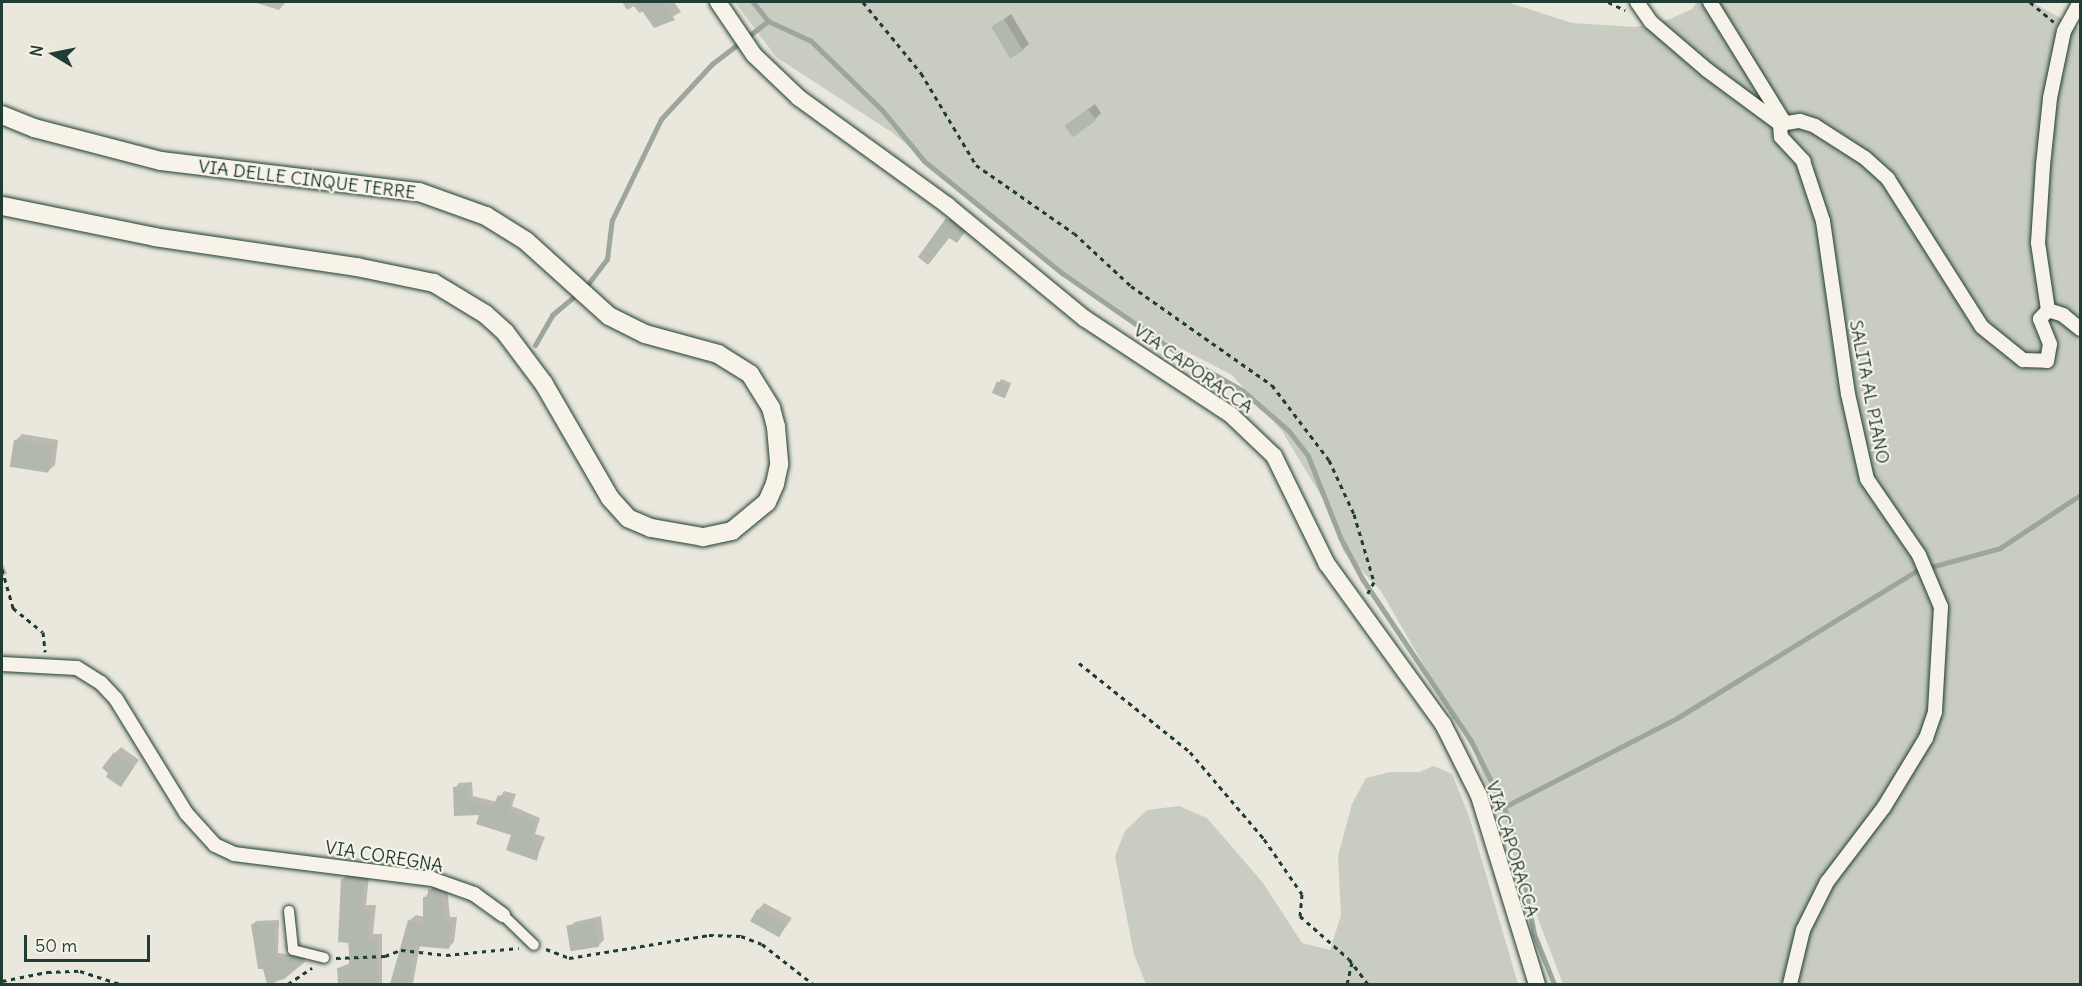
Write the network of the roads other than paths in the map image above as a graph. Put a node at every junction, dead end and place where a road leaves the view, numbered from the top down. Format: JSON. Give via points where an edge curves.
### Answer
{"nodes":[{"id":1,"x":718,"y":2,"type":"edge"},
{"id":2,"x":1637,"y":2,"type":"edge"},
{"id":3,"x":1710,"y":2,"type":"edge"},
{"id":4,"x":2080,"y":2,"type":"edge"},
{"id":5,"x":2,"y":115,"type":"edge"},
{"id":6,"x":1782,"y":123,"type":"junction"},
{"id":7,"x":2,"y":206,"type":"edge"},
{"id":8,"x":2048,"y":310,"type":"junction"},
{"id":9,"x":2080,"y":329,"type":"edge"},
{"id":10,"x":2,"y":664,"type":"edge"},
{"id":11,"x":289,"y":911,"type":"dead end"},
{"id":12,"x":503,"y":915,"type":"joint"},
{"id":13,"x":534,"y":945,"type":"road end"},
{"id":14,"x":324,"y":958,"type":"road end"},
{"id":15,"x":1537,"y":984,"type":"edge"},
{"id":16,"x":1790,"y":984,"type":"edge"}],
"edges":[{"from":1,"to":15,"type":"street","name":"VIA CAPORACCA","via":[[754,56],[799,98],[948,206],[1084,318],[1231,415],[1274,456],[1328,564],[1443,723],[1479,796]]},
{"from":2,"to":6,"type":"street","via":[[1651,22],[1707,70]]},
{"from":3,"to":6,"type":"street","name":"SALITA AL PIANO"},
{"from":4,"to":8,"type":"street","via":[[2064,30],[2050,98],[2038,243]]},
{"from":5,"to":7,"type":"main road","name":"VIA DELLE CINQUE TERRE","via":[[34,128],[161,161],[418,192],[486,216],[526,241],[609,316],[627,327],[710,351],[750,374],[763,392],[776,427],[780,465],[775,484],[767,502],[732,531],[703,537],[651,528],[628,518],[610,498],[544,384],[505,332],[485,314],[434,283],[357,267],[167,240]]},
{"from":6,"to":8,"type":"street","via":[[1815,126],[1865,158],[1888,179],[1982,327],[2023,360],[2047,361],[2049,344],[2040,320]]},
{"from":6,"to":16,"type":"street","name":"SALITA AL PIANO","via":[[1781,137],[1803,161],[1824,221],[1848,394],[1868,479],[1919,555],[1941,607],[1935,712],[1926,738],[1884,807],[1827,882],[1803,930]]},
{"from":8,"to":9,"type":"street","via":[[2063,315]]},
{"from":10,"to":12,"type":"street","name":"VIA COREGNA","via":[[77,668],[101,683],[116,699],[186,813],[215,845],[234,854],[432,879],[474,894]]},
{"from":11,"to":14,"type":"street","via":[[292,950]]},
{"from":12,"to":13,"type":"street","name":"VIA COREGNA"}]}
